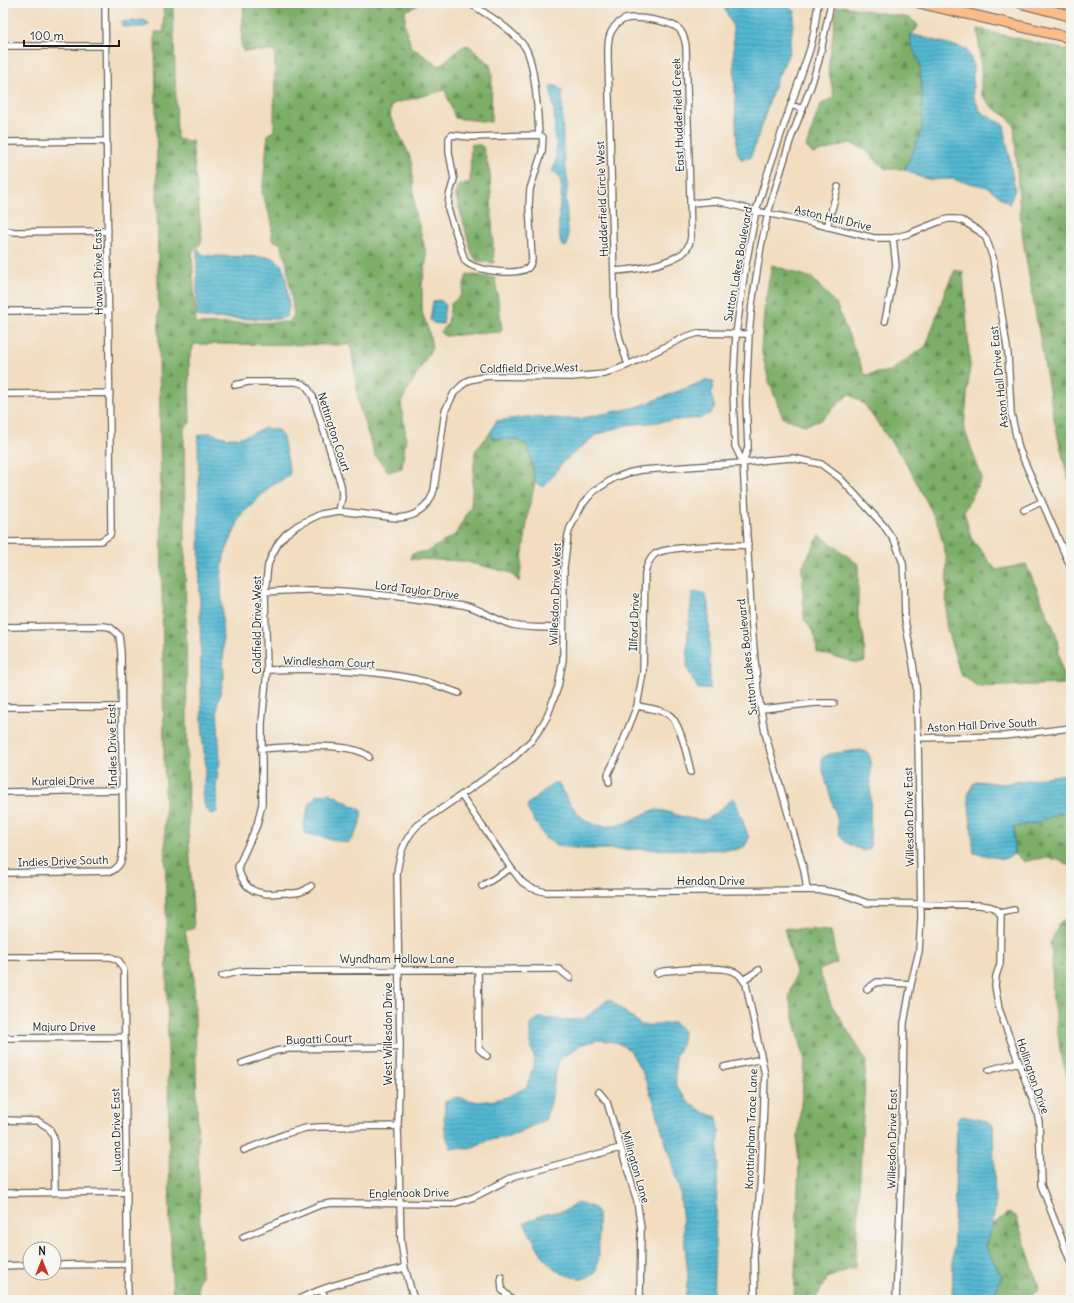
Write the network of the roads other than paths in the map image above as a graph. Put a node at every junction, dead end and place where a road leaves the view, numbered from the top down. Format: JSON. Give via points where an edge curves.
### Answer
{"nodes":[{"id":1,"x":105,"y":3,"type":"edge"},
{"id":2,"x":468,"y":3,"type":"edge"},
{"id":3,"x":818,"y":3,"type":"edge"},
{"id":4,"x":831,"y":3,"type":"edge"},
{"id":5,"x":920,"y":3,"type":"edge"},
{"id":6,"x":1021,"y":3,"type":"edge"},
{"id":7,"x":1071,"y":16,"type":"edge"},
{"id":8,"x":678,"y":29,"type":"joint"},
{"id":9,"x":1071,"y":38,"type":"edge"},
{"id":10,"x":3,"y":46,"type":"edge"},
{"id":11,"x":106,"y":46,"type":"junction"},
{"id":12,"x":791,"y":105,"type":"junction"},
{"id":13,"x":803,"y":109,"type":"junction"},
{"id":14,"x":539,"y":135,"type":"junction"},
{"id":15,"x":106,"y":141,"type":"junction"},
{"id":16,"x":3,"y":142,"type":"edge"},
{"id":17,"x":838,"y":187,"type":"dead end"},
{"id":18,"x":691,"y":203,"type":"junction"},
{"id":19,"x":756,"y":211,"type":"junction"},
{"id":20,"x":768,"y":213,"type":"junction"},
{"id":21,"x":827,"y":227,"type":"junction"},
{"id":22,"x":974,"y":227,"type":"joint"},
{"id":23,"x":3,"y":230,"type":"edge"},
{"id":24,"x":108,"y":231,"type":"junction"},
{"id":25,"x":894,"y":238,"type":"junction"},
{"id":26,"x":614,"y":271,"type":"junction"},
{"id":27,"x":109,"y":311,"type":"junction"},
{"id":28,"x":3,"y":312,"type":"edge"},
{"id":29,"x":885,"y":321,"type":"dead end"},
{"id":30,"x":736,"y":334,"type":"junction"},
{"id":31,"x":749,"y":334,"type":"junction"},
{"id":32,"x":628,"y":365,"type":"junction"},
{"id":33,"x":234,"y":386,"type":"dead end"},
{"id":34,"x":110,"y":393,"type":"junction"},
{"id":35,"x":3,"y":394,"type":"edge"},
{"id":36,"x":743,"y":463,"type":"junction"},
{"id":37,"x":1041,"y":502,"type":"junction"},
{"id":38,"x":1024,"y":510,"type":"dead end"},
{"id":39,"x":339,"y":511,"type":"junction"},
{"id":40,"x":3,"y":542,"type":"edge"},
{"id":41,"x":748,"y":545,"type":"junction"},
{"id":42,"x":1071,"y":568,"type":"edge"},
{"id":43,"x":265,"y":592,"type":"junction"},
{"id":44,"x":3,"y":627,"type":"edge"},
{"id":45,"x":563,"y":628,"type":"junction"},
{"id":46,"x":267,"y":670,"type":"junction"},
{"id":47,"x":458,"y":693,"type":"dead end"},
{"id":48,"x":834,"y":703,"type":"dead end"},
{"id":49,"x":637,"y":706,"type":"junction"},
{"id":50,"x":3,"y":707,"type":"edge"},
{"id":51,"x":121,"y":707,"type":"junction"},
{"id":52,"x":762,"y":709,"type":"junction"},
{"id":53,"x":1071,"y":728,"type":"edge"},
{"id":54,"x":918,"y":738,"type":"junction"},
{"id":55,"x":261,"y":749,"type":"junction"},
{"id":56,"x":369,"y":757,"type":"dead end"},
{"id":57,"x":691,"y":772,"type":"dead end"},
{"id":58,"x":609,"y":782,"type":"dead end"},
{"id":59,"x":122,"y":790,"type":"junction"},
{"id":60,"x":3,"y":792,"type":"edge"},
{"id":61,"x":462,"y":795,"type":"junction"},
{"id":62,"x":122,"y":862,"type":"joint"},
{"id":63,"x":511,"y":868,"type":"junction"},
{"id":64,"x":3,"y":873,"type":"edge"},
{"id":65,"x":311,"y":886,"type":"dead end"},
{"id":66,"x":482,"y":886,"type":"dead end"},
{"id":67,"x":807,"y":890,"type":"junction"},
{"id":68,"x":921,"y":904,"type":"junction"},
{"id":69,"x":1014,"y":910,"type":"dead end"},
{"id":70,"x":1000,"y":915,"type":"junction"},
{"id":71,"x":3,"y":957,"type":"edge"},
{"id":72,"x":478,"y":968,"type":"junction"},
{"id":73,"x":398,"y":969,"type":"junction"},
{"id":74,"x":759,"y":970,"type":"dead end"},
{"id":75,"x":657,"y":973,"type":"dead end"},
{"id":76,"x":222,"y":976,"type":"dead end"},
{"id":77,"x":570,"y":978,"type":"dead end"},
{"id":78,"x":743,"y":980,"type":"junction"},
{"id":79,"x":911,"y":984,"type":"junction"},
{"id":80,"x":867,"y":989,"type":"dead end"},
{"id":81,"x":125,"y":1037,"type":"junction"},
{"id":82,"x":3,"y":1038,"type":"edge"},
{"id":83,"x":400,"y":1048,"type":"junction"},
{"id":84,"x":487,"y":1056,"type":"dead end"},
{"id":85,"x":762,"y":1059,"type":"junction"},
{"id":86,"x":1019,"y":1062,"type":"junction"},
{"id":87,"x":242,"y":1063,"type":"dead end"},
{"id":88,"x":724,"y":1067,"type":"dead end"},
{"id":89,"x":989,"y":1070,"type":"dead end"},
{"id":90,"x":599,"y":1092,"type":"dead end"},
{"id":91,"x":3,"y":1120,"type":"edge"},
{"id":92,"x":398,"y":1126,"type":"junction"},
{"id":93,"x":620,"y":1148,"type":"junction"},
{"id":94,"x":244,"y":1150,"type":"dead end"},
{"id":95,"x":55,"y":1192,"type":"junction"},
{"id":96,"x":127,"y":1192,"type":"junction"},
{"id":97,"x":3,"y":1193,"type":"edge"},
{"id":98,"x":400,"y":1204,"type":"junction"},
{"id":99,"x":243,"y":1236,"type":"dead end"},
{"id":100,"x":1071,"y":1263,"type":"edge"},
{"id":101,"x":127,"y":1264,"type":"junction"},
{"id":102,"x":22,"y":1265,"type":"edge"},
{"id":103,"x":62,"y":1265,"type":"edge"},
{"id":104,"x":3,"y":1266,"type":"edge"},
{"id":105,"x":405,"y":1268,"type":"junction"},
{"id":106,"x":501,"y":1277,"type":"dead end"},
{"id":107,"x":321,"y":1290,"type":"junction"},
{"id":108,"x":128,"y":1300,"type":"edge"},
{"id":109,"x":297,"y":1300,"type":"edge"},
{"id":110,"x":327,"y":1300,"type":"edge"},
{"id":111,"x":414,"y":1300,"type":"edge"},
{"id":112,"x":512,"y":1300,"type":"edge"},
{"id":113,"x":640,"y":1300,"type":"edge"},
{"id":114,"x":755,"y":1300,"type":"edge"},
{"id":115,"x":896,"y":1300,"type":"edge"}],
"edges":[{"from":1,"to":11,"type":"street","name":"Hawaii Drive East"},
{"from":2,"to":14,"type":"street","via":[[507,29],[524,46],[535,88]]},
{"from":3,"to":12,"type":"street","name":"Sutton Lakes Boulevard","via":[[810,49]]},
{"from":4,"to":13,"type":"street","name":"Sutton Lakes Boulevard","via":[[819,60]]},
{"from":5,"to":9,"type":"highway"},
{"from":6,"to":7,"type":"highway"},
{"from":8,"to":18,"type":"street","name":"East Hudderfield Creek","via":[[684,36],[686,46]]},
{"from":8,"to":26,"type":"street","name":"Hudderfield Circle West","via":[[667,22],[624,19],[613,28],[610,35],[608,59]]},
{"from":10,"to":11,"type":"street"},
{"from":11,"to":15,"type":"street","name":"Hawaii Drive East"},
{"from":12,"to":13,"type":"street"},
{"from":12,"to":19,"type":"street","name":"Sutton Lakes Boulevard"},
{"from":13,"to":20,"type":"street","name":"Sutton Lakes Boulevard","via":[[790,141]]},
{"from":14,"to":14,"type":"street","via":[[452,135],[449,138],[454,179],[448,209],[465,261],[469,264],[493,271],[527,268],[531,264],[529,205],[530,189],[542,152],[543,138]]},
{"from":15,"to":16,"type":"street"},
{"from":15,"to":24,"type":"street","name":"Hawaii Drive East"},
{"from":17,"to":21,"type":"street"},
{"from":18,"to":19,"type":"street","name":"Aston Hall Drive","via":[[715,201]]},
{"from":18,"to":26,"type":"street","name":"East Hudderfield Creek","via":[[692,233],[690,243],[682,254],[647,268]]},
{"from":19,"to":20,"type":"street","name":"Aston Hall Drive"},
{"from":19,"to":30,"type":"street","name":"Sutton Lakes Boulevard"},
{"from":20,"to":21,"type":"street","name":"Aston Hall Drive"},
{"from":20,"to":31,"type":"street","name":"Sutton Lakes Boulevard"},
{"from":21,"to":25,"type":"street","name":"Aston Hall Drive","via":[[874,238]]},
{"from":22,"to":25,"type":"street","name":"Aston Hall Drive","via":[[963,221],[948,219]]},
{"from":22,"to":37,"type":"street","name":"Aston Hall Drive East","via":[[986,238],[993,258],[1008,354],[1014,431],[1018,449]]},
{"from":23,"to":24,"type":"street"},
{"from":24,"to":27,"type":"street","name":"Hawaii Drive East"},
{"from":25,"to":29,"type":"street","via":[[896,266]]},
{"from":26,"to":32,"type":"street","name":"Hudderfield Circle West","via":[[617,328]]},
{"from":27,"to":28,"type":"street"},
{"from":27,"to":34,"type":"street","name":"Hawaii Drive East"},
{"from":30,"to":31,"type":"street","name":"Coldfield Drive West"},
{"from":30,"to":32,"type":"street","name":"Coldfield Drive West","via":[[698,333]]},
{"from":30,"to":36,"type":"street","name":"Sutton Lakes Boulevard","via":[[733,390],[735,446]]},
{"from":31,"to":36,"type":"street","name":"Sutton Lakes Boulevard","via":[[746,402],[748,447]]},
{"from":32,"to":39,"type":"street","name":"Coldfield Drive West","via":[[593,376],[488,376],[469,380],[454,393],[445,411],[434,490],[426,506],[420,512],[397,518]]},
{"from":33,"to":39,"type":"street","name":"Nettington Court","via":[[248,382],[296,382],[310,390],[339,479],[342,497]]},
{"from":34,"to":35,"type":"street"},
{"from":34,"to":40,"type":"street","name":"Hawaii Drive East","via":[[110,535],[101,541]]},
{"from":36,"to":41,"type":"street","name":"Sutton Lakes Boulevard"},
{"from":36,"to":45,"type":"street","name":"Willesdon Drive West","via":[[642,470],[614,478],[594,492],[582,505],[568,535],[564,567]]},
{"from":36,"to":54,"type":"street","name":"Willesdon Drive East","via":[[792,458],[822,464],[840,478],[884,526],[895,542],[903,563],[905,620],[914,671]]},
{"from":37,"to":38,"type":"street"},
{"from":37,"to":42,"type":"street","name":"Aston Hall Drive East"},
{"from":39,"to":43,"type":"street","name":"Coldfield Drive West","via":[[321,514],[298,525],[279,542],[268,565]]},
{"from":41,"to":49,"type":"street","name":"Illford Drive","via":[[671,549],[652,557],[645,573],[643,672]]},
{"from":41,"to":52,"type":"street","name":"Sutton Lakes Boulevard","via":[[752,627],[758,693]]},
{"from":43,"to":45,"type":"street","name":"Lord Taylor Drive","via":[[335,591],[464,605],[513,625]]},
{"from":43,"to":46,"type":"street","name":"Coldfield Drive West"},
{"from":44,"to":51,"type":"street","name":"Indies Drive East","via":[[103,626],[114,629],[120,641]]},
{"from":45,"to":61,"type":"street","name":"Willesdon Drive West","via":[[563,660],[558,686],[547,718],[532,740],[518,754]]},
{"from":46,"to":47,"type":"street","name":"Windlesham Court","via":[[359,671],[416,679]]},
{"from":46,"to":55,"type":"street","name":"Coldfield Drive West"},
{"from":48,"to":52,"type":"street","via":[[816,702]]},
{"from":49,"to":57,"type":"street","via":[[668,714],[674,720]]},
{"from":49,"to":58,"type":"street","name":"Illford Drive","via":[[608,774]]},
{"from":50,"to":51,"type":"street"},
{"from":51,"to":59,"type":"street","name":"Indies Drive East"},
{"from":52,"to":67,"type":"street","name":"Sutton Lakes Boulevard","via":[[765,732],[804,870]]},
{"from":53,"to":54,"type":"street","name":"Aston Hall Drive South","via":[[1004,736]]},
{"from":54,"to":68,"type":"street","name":"Willesdon Drive East"},
{"from":55,"to":56,"type":"street","via":[[337,747],[360,752]]},
{"from":55,"to":65,"type":"street","name":"Coldfield Drive West","via":[[262,804],[257,825],[238,867],[240,874],[251,889],[262,893],[302,892]]},
{"from":59,"to":60,"type":"street","name":"Kuralei Drive"},
{"from":59,"to":62,"type":"street","name":"Indies Drive East"},
{"from":61,"to":63,"type":"street","name":"Hendon Drive"},
{"from":61,"to":73,"type":"street","name":"West Willesdon Drive","via":[[418,825],[401,850],[397,874]]},
{"from":62,"to":64,"type":"street","name":"Indies Drive South","via":[[112,871]]},
{"from":63,"to":66,"type":"street"},
{"from":63,"to":67,"type":"street","name":"Hendon Drive","via":[[526,886],[545,892]]},
{"from":67,"to":68,"type":"street","name":"Hendon Drive","via":[[835,893],[866,903]]},
{"from":68,"to":70,"type":"street","name":"Hendon Drive","via":[[979,905],[993,907]]},
{"from":68,"to":79,"type":"street","name":"Willesdon Drive East","via":[[919,951]]},
{"from":69,"to":70,"type":"street"},
{"from":70,"to":86,"type":"street","name":"Hollington Drive","via":[[1000,964],[996,976],[996,995]]},
{"from":71,"to":81,"type":"street","name":"Luana Drive East","via":[[103,956],[119,961],[124,971]]},
{"from":72,"to":73,"type":"street","name":"Wyndham Hollow Lane"},
{"from":72,"to":77,"type":"street","name":"Wyndham Hollow Lane","via":[[559,969]]},
{"from":72,"to":84,"type":"street","via":[[479,1049]]},
{"from":73,"to":76,"type":"street","name":"Wyndham Hollow Lane","via":[[241,971]]},
{"from":73,"to":83,"type":"street","name":"West Willesdon Drive"},
{"from":74,"to":78,"type":"street"},
{"from":75,"to":78,"type":"street","via":[[722,969],[738,974]]},
{"from":78,"to":85,"type":"street","name":"Knottingham Trace Lane"},
{"from":79,"to":80,"type":"street","via":[[877,982]]},
{"from":79,"to":115,"type":"street","name":"Willesdon Drive East","via":[[904,1023]]},
{"from":81,"to":82,"type":"street","name":"Majuro Drive"},
{"from":81,"to":96,"type":"street","name":"Luana Drive East"},
{"from":83,"to":87,"type":"street","name":"Bugatti Court","via":[[304,1048],[276,1051]]},
{"from":83,"to":92,"type":"street","name":"West Willesdon Drive"},
{"from":85,"to":88,"type":"street"},
{"from":85,"to":114,"type":"street","name":"Knottingham Trace Lane","via":[[765,1075],[761,1177],[754,1255]]},
{"from":86,"to":89,"type":"street"},
{"from":86,"to":100,"type":"street","name":"Hollington Drive","via":[[1037,1112],[1042,1185]]},
{"from":90,"to":93,"type":"street","name":"Millington Lane","via":[[607,1102]]},
{"from":91,"to":95,"type":"street","via":[[38,1121],[49,1128],[54,1138]]},
{"from":92,"to":94,"type":"street","via":[[306,1128]]},
{"from":92,"to":98,"type":"street","name":"West Willesdon Drive"},
{"from":93,"to":98,"type":"street","name":"Englenook Drive","via":[[515,1176],[474,1197],[453,1204]]},
{"from":93,"to":113,"type":"street","name":"Millington Lane","via":[[637,1201],[641,1228]]},
{"from":95,"to":96,"type":"street"},
{"from":95,"to":97,"type":"street"},
{"from":96,"to":101,"type":"street","name":"Luana Drive East"},
{"from":98,"to":99,"type":"street","name":"Englenook Drive","via":[[320,1205]]},
{"from":98,"to":105,"type":"street","name":"West Willesdon Drive"},
{"from":101,"to":103,"type":"street"},
{"from":101,"to":108,"type":"street","name":"Luana Drive East"},
{"from":102,"to":104,"type":"street"},
{"from":105,"to":107,"type":"street","via":[[351,1280]]},
{"from":105,"to":111,"type":"street","name":"West Willesdon Drive"},
{"from":106,"to":112,"type":"street","via":[[502,1290]]},
{"from":107,"to":109,"type":"street"},
{"from":107,"to":110,"type":"street"}]}
